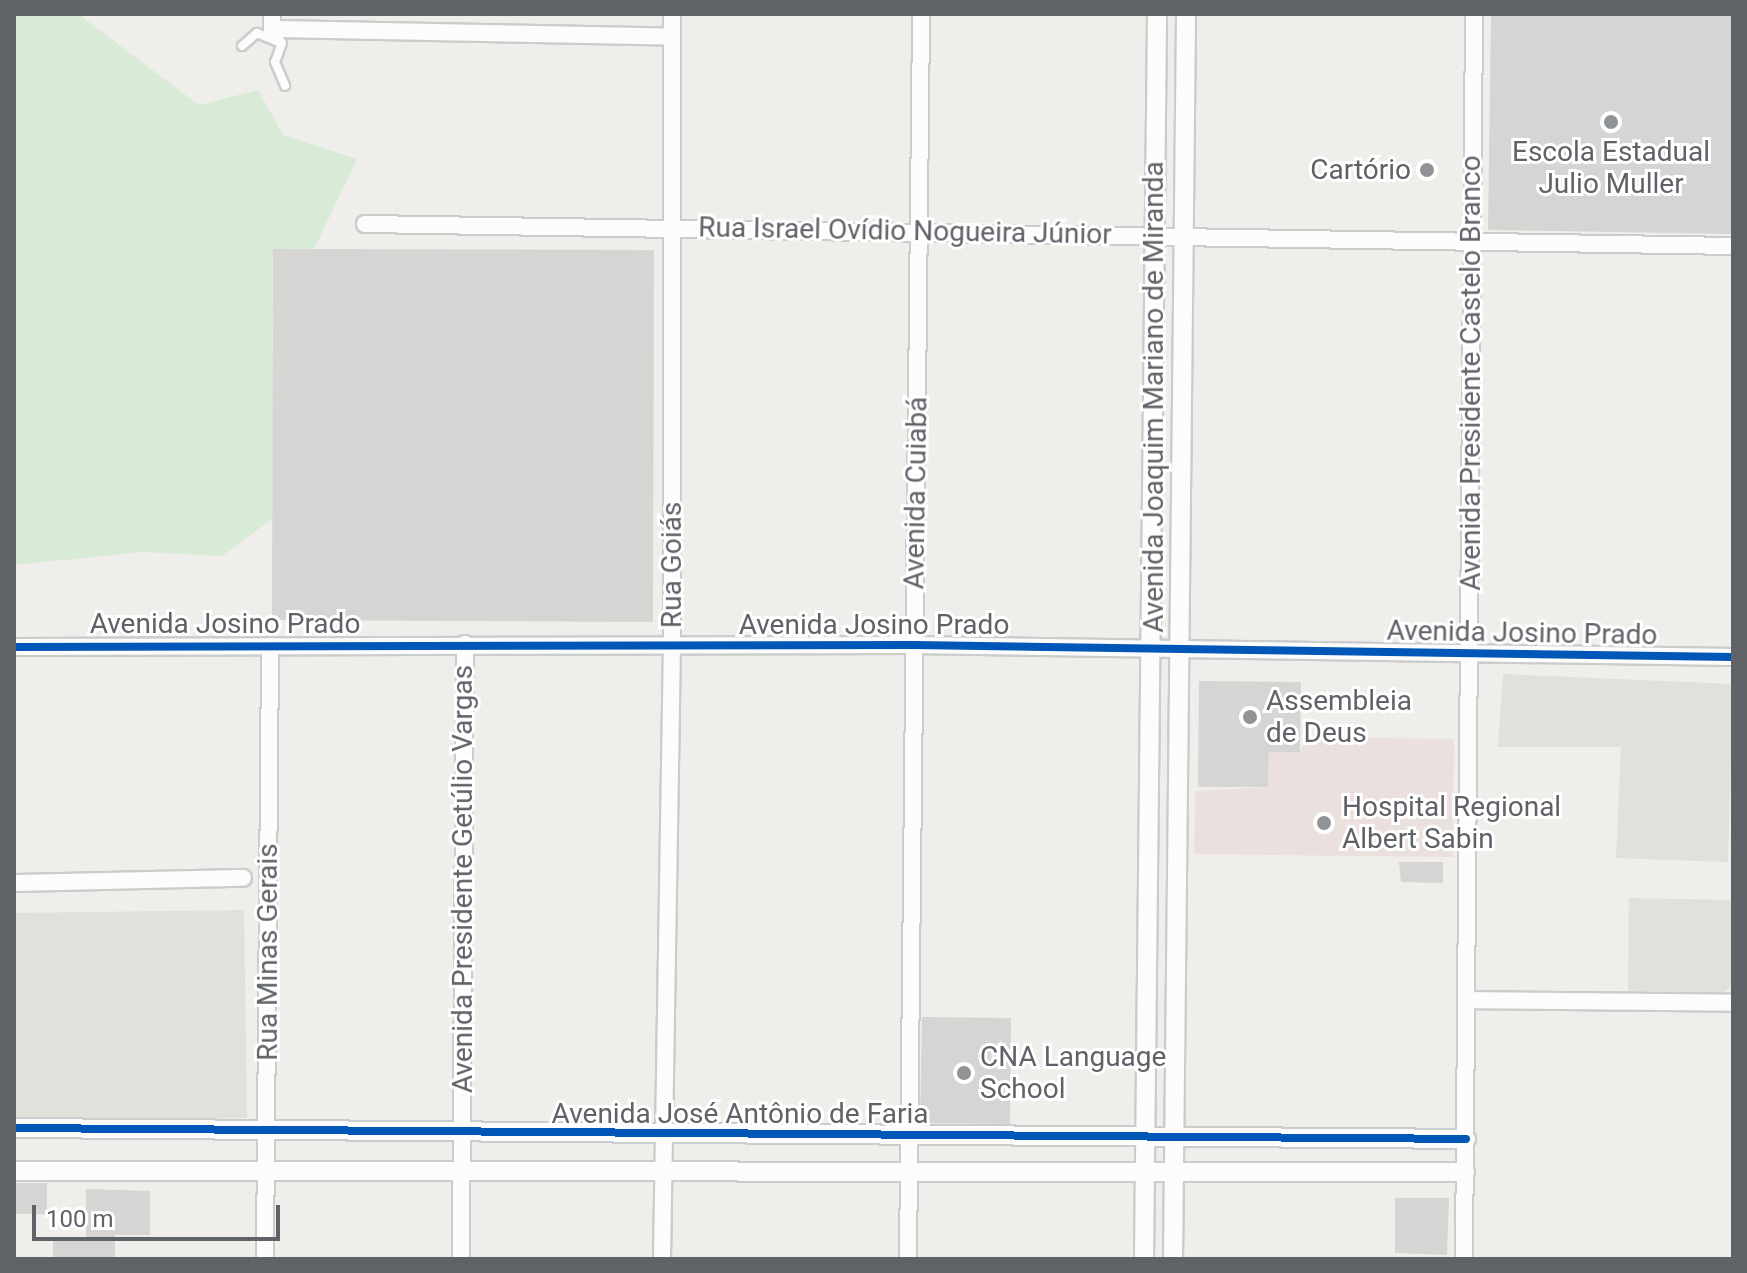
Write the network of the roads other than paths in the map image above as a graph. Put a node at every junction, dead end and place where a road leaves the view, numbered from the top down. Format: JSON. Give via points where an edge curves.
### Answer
{"nodes":[{"id":1,"x":672,"y":14,"type":"edge"},
{"id":2,"x":921,"y":14,"type":"edge"},
{"id":3,"x":1474,"y":14,"type":"edge"},
{"id":4,"x":1157,"y":15,"type":"edge"},
{"id":5,"x":1186,"y":15,"type":"edge"},
{"id":6,"x":275,"y":29,"type":"edge"},
{"id":7,"x":671,"y":37,"type":"junction"},
{"id":8,"x":242,"y":46,"type":"dead end"},
{"id":9,"x":285,"y":86,"type":"dead end"},
{"id":10,"x":365,"y":224,"type":"dead end"},
{"id":11,"x":672,"y":227,"type":"junction"},
{"id":12,"x":920,"y":232,"type":"junction"},
{"id":13,"x":1155,"y":236,"type":"junction"},
{"id":14,"x":1182,"y":236,"type":"junction"},
{"id":15,"x":1469,"y":242,"type":"junction"},
{"id":16,"x":1733,"y":246,"type":"edge"},
{"id":17,"x":465,"y":644,"type":"junction"},
{"id":18,"x":914,"y":645,"type":"junction"},
{"id":19,"x":270,"y":646,"type":"junction"},
{"id":20,"x":672,"y":646,"type":"junction"},
{"id":21,"x":14,"y":647,"type":"edge"},
{"id":22,"x":1152,"y":651,"type":"junction"},
{"id":23,"x":1181,"y":651,"type":"junction"},
{"id":24,"x":1471,"y":654,"type":"junction"},
{"id":25,"x":1733,"y":657,"type":"edge"},
{"id":26,"x":1180,"y":817,"type":"junction"},
{"id":27,"x":1150,"y":818,"type":"junction"},
{"id":28,"x":243,"y":878,"type":"dead end"},
{"id":29,"x":14,"y":883,"type":"edge"},
{"id":30,"x":1467,"y":1000,"type":"junction"},
{"id":31,"x":1733,"y":1003,"type":"edge"},
{"id":32,"x":14,"y":1128,"type":"edge"},
{"id":33,"x":266,"y":1130,"type":"junction"},
{"id":34,"x":461,"y":1134,"type":"junction"},
{"id":35,"x":663,"y":1136,"type":"junction"},
{"id":36,"x":910,"y":1137,"type":"junction"},
{"id":37,"x":1146,"y":1139,"type":"junction"},
{"id":38,"x":1174,"y":1139,"type":"junction"},
{"id":39,"x":1466,"y":1139,"type":"junction"},
{"id":40,"x":14,"y":1171,"type":"edge"},
{"id":41,"x":461,"y":1171,"type":"junction"},
{"id":42,"x":1465,"y":1172,"type":"junction"},
{"id":43,"x":266,"y":1173,"type":"junction"},
{"id":44,"x":662,"y":1173,"type":"junction"},
{"id":45,"x":1144,"y":1173,"type":"junction"},
{"id":46,"x":1174,"y":1174,"type":"junction"},
{"id":47,"x":908,"y":1175,"type":"junction"},
{"id":48,"x":265,"y":1259,"type":"edge"},
{"id":49,"x":461,"y":1259,"type":"edge"},
{"id":50,"x":662,"y":1259,"type":"edge"},
{"id":51,"x":908,"y":1259,"type":"edge"},
{"id":52,"x":1144,"y":1259,"type":"edge"},
{"id":53,"x":1173,"y":1259,"type":"edge"},
{"id":54,"x":1464,"y":1259,"type":"edge"}],
"edges":[{"from":1,"to":7,"type":"street","name":"Rua Goiás"},
{"from":2,"to":12,"type":"street","name":"Avenida Cuiabá"},
{"from":3,"to":15,"type":"street","name":"Avenida Presidente Castelo Branco"},
{"from":4,"to":5,"type":"street"},
{"from":4,"to":13,"type":"street","name":"Avenida Joaquim Mariano de Miranda"},
{"from":5,"to":14,"type":"street","name":"Avenida Joaquim Mariano de Miranda"},
{"from":6,"to":7,"type":"street"},
{"from":6,"to":8,"type":"lane","via":[[257,33]]},
{"from":6,"to":9,"type":"lane","via":[[275,62]]},
{"from":7,"to":11,"type":"street","name":"Rua Goiás"},
{"from":10,"to":11,"type":"street","name":"Rua Israel Ovídio Nogueira Júnior"},
{"from":11,"to":12,"type":"street","name":"Rua Israel Ovídio Nogueira Júnior"},
{"from":11,"to":20,"type":"street","name":"Rua Goiás"},
{"from":12,"to":13,"type":"street","name":"Rua Israel Ovídio Nogueira Júnior"},
{"from":12,"to":18,"type":"street","name":"Avenida Cuiabá"},
{"from":13,"to":14,"type":"street","name":"Rua Israel Ovídio Nogueira Júnior"},
{"from":13,"to":22,"type":"street","name":"Avenida Joaquim Mariano de Miranda"},
{"from":14,"to":15,"type":"street","name":"Rua Israel Ovídio Nogueira Júnior"},
{"from":14,"to":23,"type":"street","name":"Avenida Joaquim Mariano de Miranda"},
{"from":15,"to":16,"type":"street","name":"Rua Israel Ovídio Nogueira Júnior"},
{"from":15,"to":24,"type":"street","name":"Avenida Presidente Castelo Branco"},
{"from":17,"to":19,"type":"street","name":"Avenida Josino Prado"},
{"from":17,"to":20,"type":"street","name":"Avenida Josino Prado"},
{"from":17,"to":34,"type":"street","name":"Avenida Presidente Getúlio Vargas"},
{"from":18,"to":20,"type":"street","name":"Avenida Josino Prado"},
{"from":18,"to":22,"type":"street","name":"Avenida Josino Prado"},
{"from":18,"to":36,"type":"street","name":"Avenida Cuiabá"},
{"from":19,"to":21,"type":"street","name":"Avenida Josino Prado"},
{"from":19,"to":33,"type":"street","name":"Rua Minas Gerais"},
{"from":20,"to":35,"type":"street","name":"Rua Goiás"},
{"from":22,"to":23,"type":"street","name":"Avenida Josino Prado"},
{"from":22,"to":27,"type":"street","name":"Avenida Joaquim Mariano de Miranda"},
{"from":23,"to":24,"type":"street","name":"Avenida Josino Prado"},
{"from":23,"to":26,"type":"street","name":"Avenida Joaquim Mariano de Miranda"},
{"from":24,"to":25,"type":"street","name":"Avenida Josino Prado"},
{"from":24,"to":30,"type":"street","name":"Avenida Presidente Castelo Branco"},
{"from":26,"to":27,"type":"street"},
{"from":26,"to":38,"type":"street","name":"Avenida Joaquim Mariano de Miranda"},
{"from":27,"to":37,"type":"street","name":"Avenida Joaquim Mariano de Miranda"},
{"from":28,"to":29,"type":"street"},
{"from":30,"to":31,"type":"street"},
{"from":30,"to":39,"type":"street","name":"Avenida Presidente Castelo Branco"},
{"from":32,"to":33,"type":"street","name":"Avenida José Antônio de Faria"},
{"from":33,"to":34,"type":"street","name":"Avenida José Antônio de Faria"},
{"from":33,"to":43,"type":"street","name":"Rua Minas Gerais"},
{"from":34,"to":35,"type":"street","name":"Avenida José Antônio de Faria"},
{"from":34,"to":41,"type":"street","name":"Avenida Presidente Getúlio Vargas"},
{"from":35,"to":36,"type":"street","name":"Avenida José Antônio de Faria"},
{"from":35,"to":44,"type":"street","name":"Rua Goiás"},
{"from":36,"to":37,"type":"street","name":"Avenida José Antônio de Faria"},
{"from":36,"to":47,"type":"street","name":"Avenida Cuiabá"},
{"from":37,"to":38,"type":"street","name":"Avenida José Antônio de Faria"},
{"from":37,"to":45,"type":"street","name":"Avenida Joaquim Mariano de Miranda"},
{"from":38,"to":39,"type":"street","name":"Avenida José Antônio de Faria"},
{"from":38,"to":46,"type":"street","name":"Avenida Joaquim Mariano de Miranda"},
{"from":39,"to":42,"type":"street","name":"Avenida Presidente Castelo Branco"},
{"from":40,"to":43,"type":"street","name":"Avenida José Antônio de Faria"},
{"from":41,"to":43,"type":"street","name":"Avenida José Antônio de Faria"},
{"from":41,"to":44,"type":"street","name":"Avenida José Antônio de Faria"},
{"from":41,"to":49,"type":"street","name":"Avenida Presidente Getúlio Vargas"},
{"from":42,"to":46,"type":"street","name":"Avenida José Antônio de Faria"},
{"from":42,"to":54,"type":"street","name":"Avenida Presidente Castelo Branco"},
{"from":43,"to":48,"type":"street","name":"Rua Minas Gerais"},
{"from":44,"to":47,"type":"street","name":"Avenida José Antônio de Faria"},
{"from":44,"to":50,"type":"street","name":"Rua Goiás"},
{"from":45,"to":46,"type":"street","name":"Avenida José Antônio de Faria"},
{"from":45,"to":47,"type":"street","name":"Avenida José Antônio de Faria"},
{"from":45,"to":52,"type":"street","name":"Avenida Joaquim Mariano de Miranda"},
{"from":46,"to":53,"type":"street","name":"Avenida Joaquim Mariano de Miranda"},
{"from":47,"to":51,"type":"street","name":"Avenida Cuiabá"}]}
